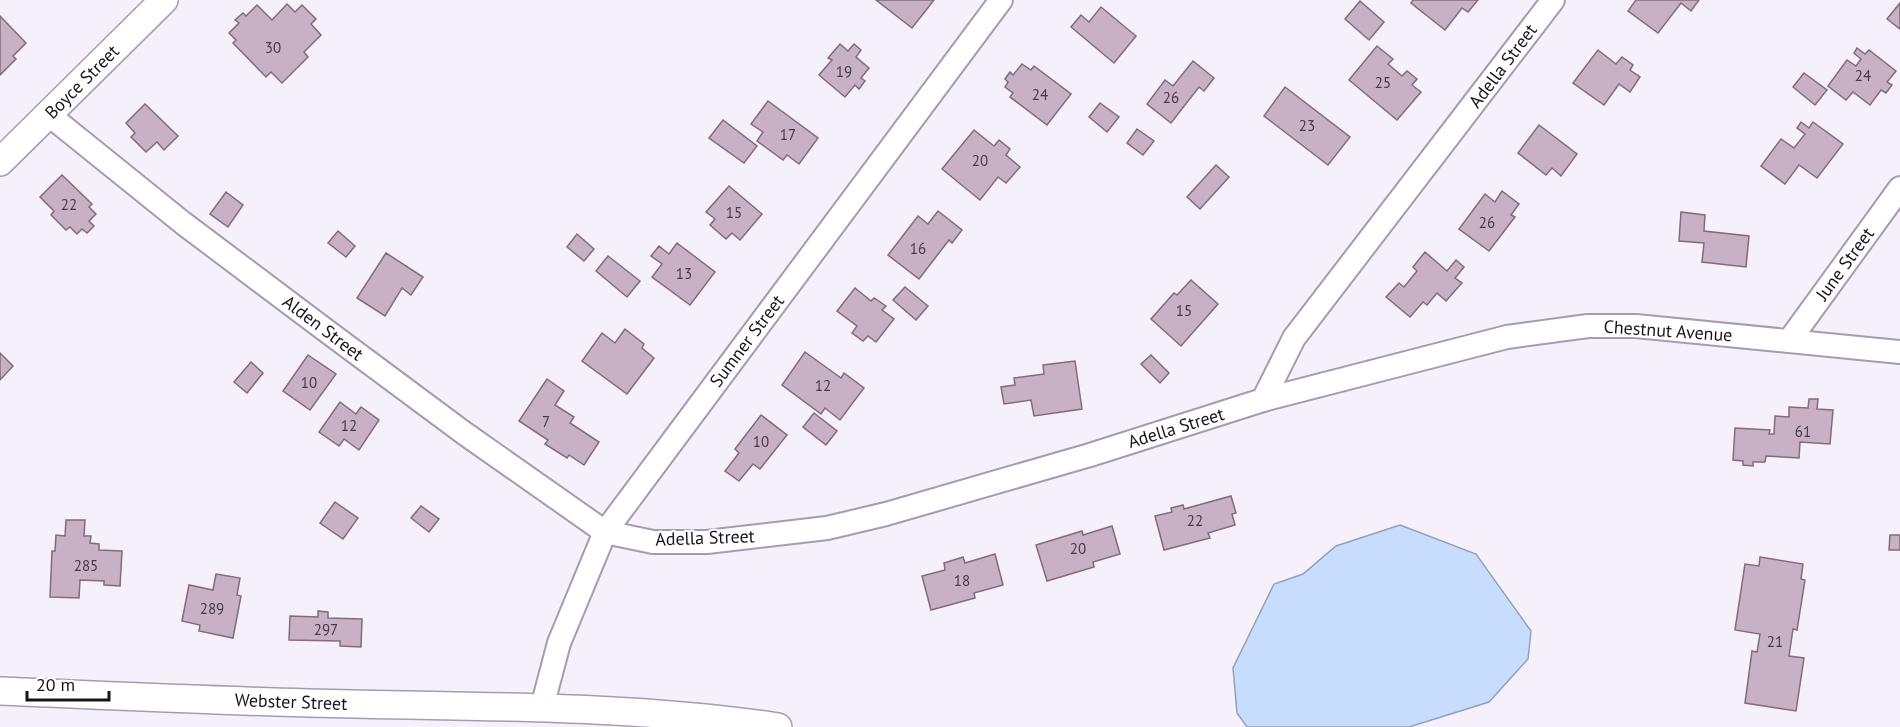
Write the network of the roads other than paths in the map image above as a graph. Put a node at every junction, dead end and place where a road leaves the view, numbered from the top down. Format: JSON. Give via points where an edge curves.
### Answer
{"nodes":[{"id":1,"x":164,"y":0,"type":"edge"},
{"id":2,"x":1001,"y":0,"type":"edge"},
{"id":3,"x":1553,"y":0,"type":"edge"},
{"id":4,"x":49,"y":115,"type":"junction"},
{"id":5,"x":0,"y":162,"type":"edge"},
{"id":6,"x":1900,"y":188,"type":"edge"},
{"id":7,"x":1790,"y":341,"type":"junction"},
{"id":8,"x":1900,"y":352,"type":"edge"},
{"id":9,"x":1263,"y":400,"type":"junction"},
{"id":10,"x":605,"y":532,"type":"junction"},
{"id":11,"x":0,"y":691,"type":"edge"},
{"id":12,"x":542,"y":707,"type":"junction"},
{"id":13,"x":778,"y":727,"type":"edge"}],
"edges":[{"from":1,"to":4,"type":"street","name":"Boyce Street"},
{"from":2,"to":10,"type":"street","name":"Sumner Street"},
{"from":3,"to":9,"type":"street","name":"Adella Street","via":[[1294,338]]},
{"from":4,"to":5,"type":"street","name":"Boyce Street"},
{"from":4,"to":10,"type":"street","name":"Alden Street","via":[[315,322]]},
{"from":6,"to":7,"type":"street","name":"June Street"},
{"from":7,"to":8,"type":"street","name":"Chestnut Avenue"},
{"from":7,"to":9,"type":"street","name":"Chestnut Avenue","via":[[1636,326],[1588,326],[1507,337]]},
{"from":9,"to":10,"type":"street","name":"Adella Street","via":[[1101,451],[827,528],[706,542],[653,542]]},
{"from":10,"to":12,"type":"street","name":"Sumner Street","via":[[559,643]]},
{"from":11,"to":12,"type":"street","name":"Webster Street","via":[[338,704]]},
{"from":12,"to":13,"type":"street","name":"Webster Street"}]}
